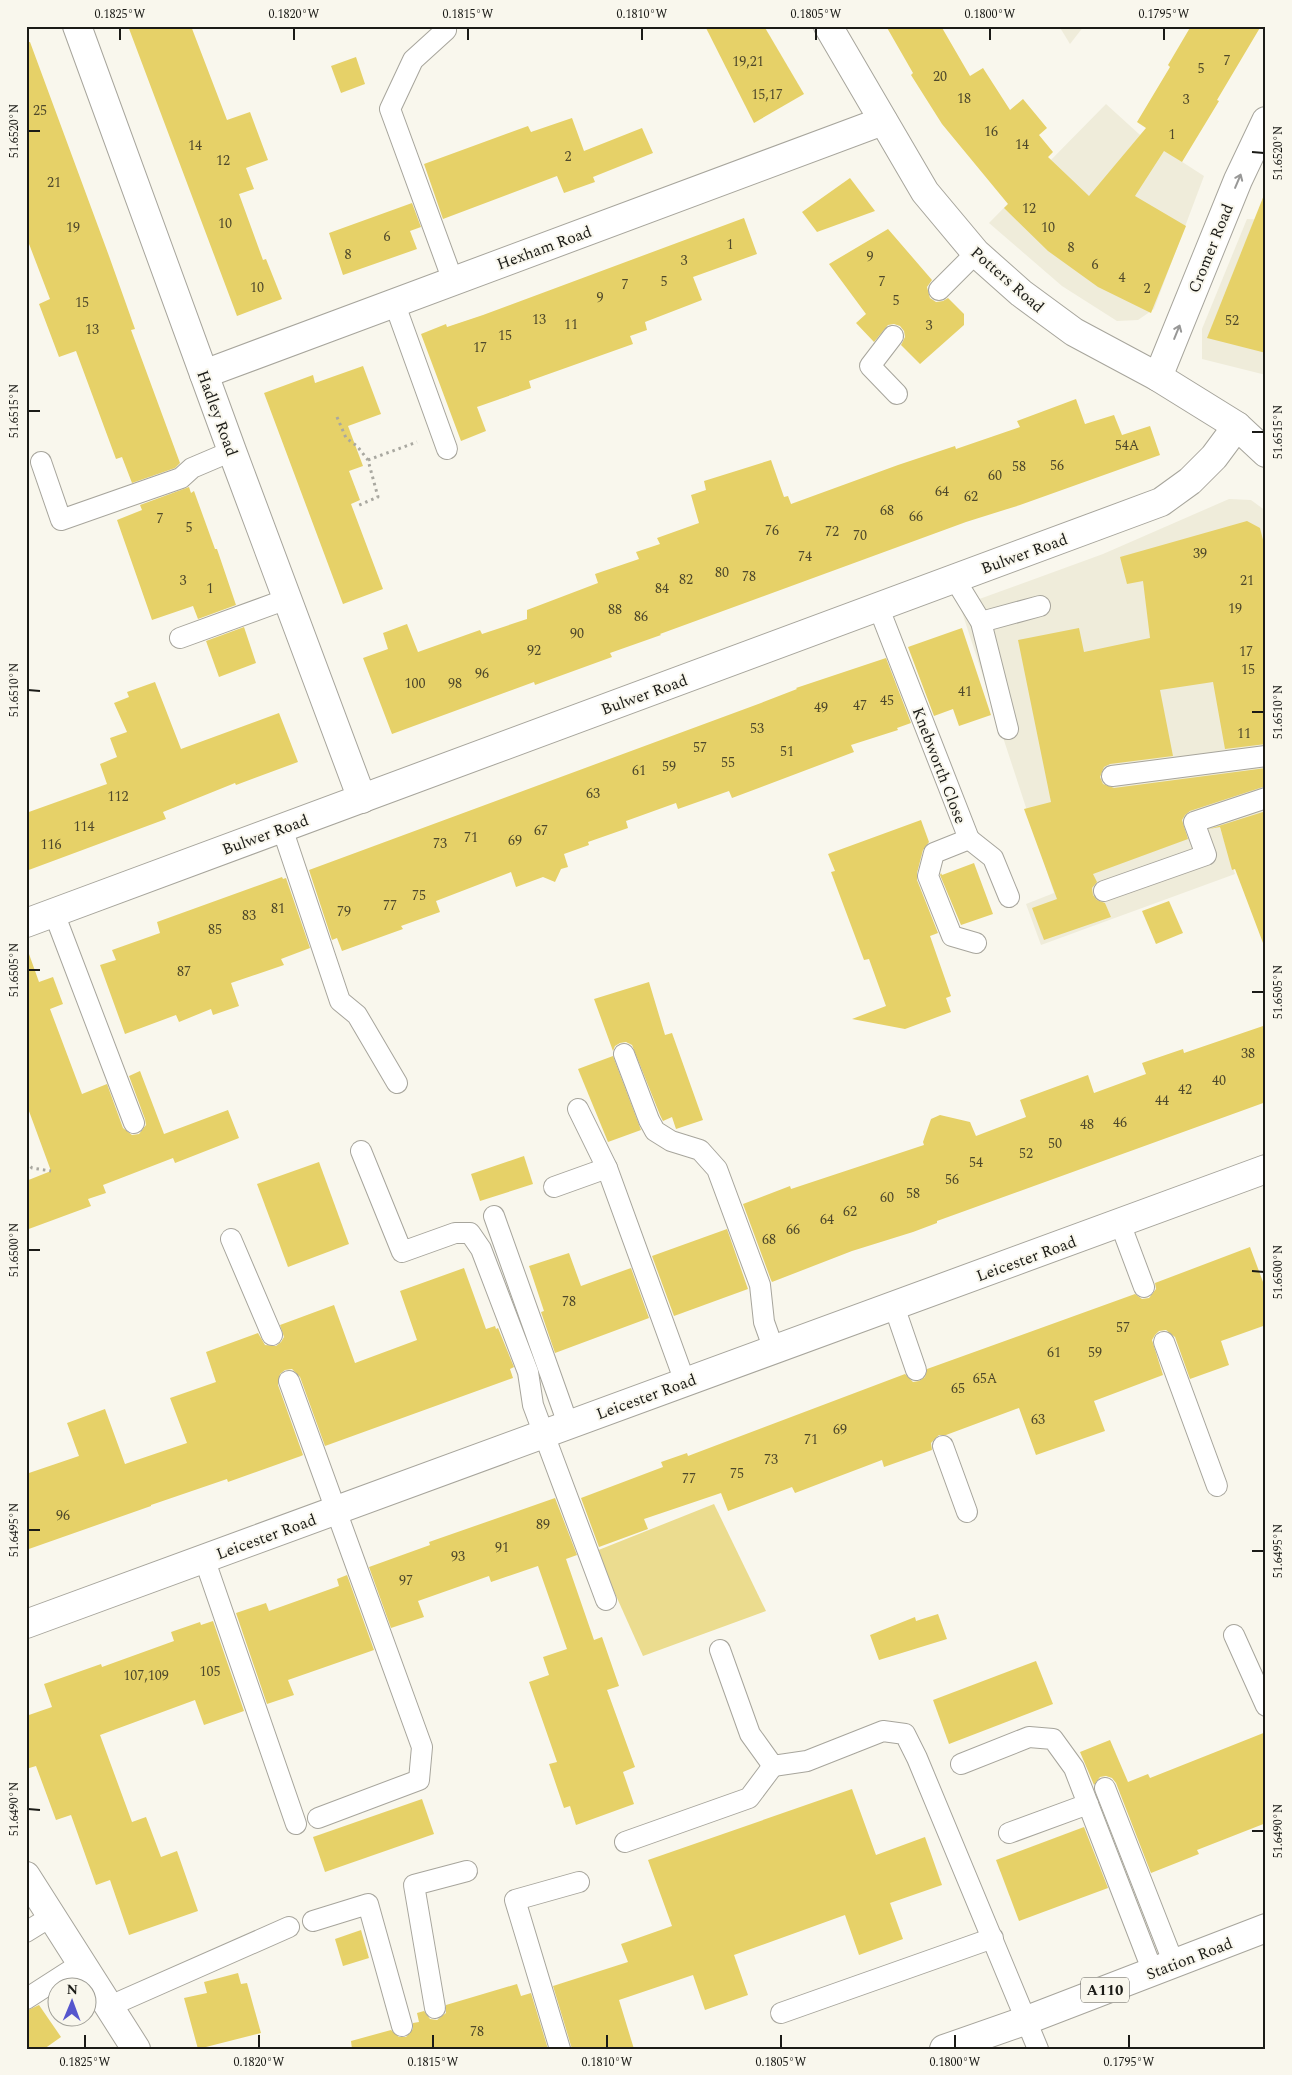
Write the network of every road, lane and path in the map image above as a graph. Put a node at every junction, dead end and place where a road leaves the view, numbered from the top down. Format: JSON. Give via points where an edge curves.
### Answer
{"nodes":[{"id":1,"x":77,"y":26,"type":"edge"},
{"id":2,"x":445,"y":26,"type":"edge"},
{"id":3,"x":828,"y":26,"type":"edge"},
{"id":4,"x":883,"y":121,"type":"junction"},
{"id":5,"x":1266,"y":121,"type":"edge"},
{"id":6,"x":976,"y":253,"type":"junction"},
{"id":7,"x":453,"y":281,"type":"junction"},
{"id":8,"x":940,"y":290,"type":"dead end"},
{"id":9,"x":394,"y":302,"type":"junction"},
{"id":10,"x":893,"y":336,"type":"dead end"},
{"id":11,"x":204,"y":374,"type":"junction"},
{"id":12,"x":1158,"y":377,"type":"junction"},
{"id":13,"x":897,"y":394,"type":"dead end"},
{"id":14,"x":337,"y":417,"type":"dead end"},
{"id":15,"x":1237,"y":426,"type":"junction"},
{"id":16,"x":444,"y":441,"type":"joint"},
{"id":17,"x":232,"y":451,"type":"junction"},
{"id":18,"x":1266,"y":453,"type":"edge"},
{"id":19,"x":368,"y":460,"type":"junction"},
{"id":20,"x":41,"y":462,"type":"dead end"},
{"id":21,"x":357,"y":506,"type":"dead end"},
{"id":22,"x":957,"y":578,"type":"junction"},
{"id":23,"x":287,"y":599,"type":"junction"},
{"id":24,"x":878,"y":606,"type":"junction"},
{"id":25,"x":1040,"y":606,"type":"dead end"},
{"id":26,"x":981,"y":622,"type":"junction"},
{"id":27,"x":180,"y":638,"type":"dead end"},
{"id":28,"x":1008,"y":729,"type":"dead end"},
{"id":29,"x":1266,"y":756,"type":"edge"},
{"id":30,"x":1112,"y":776,"type":"dead end"},
{"id":31,"x":1266,"y":798,"type":"edge"},
{"id":32,"x":362,"y":799,"type":"junction"},
{"id":33,"x":282,"y":828,"type":"junction"},
{"id":34,"x":969,"y":840,"type":"junction"},
{"id":35,"x":1104,"y":890,"type":"dead end"},
{"id":36,"x":1009,"y":897,"type":"dead end"},
{"id":37,"x":54,"y":913,"type":"junction"},
{"id":38,"x":26,"y":923,"type":"edge"},
{"id":39,"x":976,"y":943,"type":"dead end"},
{"id":40,"x":624,"y":1054,"type":"dead end"},
{"id":41,"x":397,"y":1084,"type":"dead end"},
{"id":42,"x":578,"y":1109,"type":"dead end"},
{"id":43,"x":134,"y":1123,"type":"dead end"},
{"id":44,"x":361,"y":1150,"type":"dead end"},
{"id":45,"x":26,"y":1162,"type":"edge"},
{"id":46,"x":607,"y":1168,"type":"junction"},
{"id":47,"x":1266,"y":1169,"type":"edge"},
{"id":48,"x":51,"y":1172,"type":"dead end"},
{"id":49,"x":554,"y":1187,"type":"dead end"},
{"id":50,"x":494,"y":1216,"type":"dead end"},
{"id":51,"x":1120,"y":1223,"type":"junction"},
{"id":52,"x":231,"y":1240,"type":"dead end"},
{"id":53,"x":1144,"y":1287,"type":"dead end"},
{"id":54,"x":894,"y":1306,"type":"junction"},
{"id":55,"x":272,"y":1335,"type":"dead end"},
{"id":56,"x":1164,"y":1342,"type":"dead end"},
{"id":57,"x":774,"y":1350,"type":"junction"},
{"id":58,"x":916,"y":1370,"type":"dead end"},
{"id":59,"x":289,"y":1381,"type":"dead end"},
{"id":60,"x":685,"y":1382,"type":"junction"},
{"id":61,"x":556,"y":1429,"type":"junction"},
{"id":62,"x":943,"y":1446,"type":"dead end"},
{"id":63,"x":1217,"y":1486,"type":"dead end"},
{"id":64,"x":336,"y":1510,"type":"junction"},
{"id":65,"x":966,"y":1512,"type":"dead end"},
{"id":66,"x":204,"y":1558,"type":"junction"},
{"id":67,"x":606,"y":1600,"type":"dead end"},
{"id":68,"x":26,"y":1624,"type":"edge"},
{"id":69,"x":1234,"y":1635,"type":"dead end"},
{"id":70,"x":720,"y":1650,"type":"dead end"},
{"id":71,"x":1266,"y":1706,"type":"edge"},
{"id":72,"x":961,"y":1764,"type":"dead end"},
{"id":73,"x":774,"y":1766,"type":"junction"},
{"id":74,"x":1105,"y":1788,"type":"dead end"},
{"id":75,"x":1088,"y":1804,"type":"junction"},
{"id":76,"x":318,"y":1818,"type":"dead end"},
{"id":77,"x":296,"y":1824,"type":"dead end"},
{"id":78,"x":1009,"y":1833,"type":"dead end"},
{"id":79,"x":625,"y":1842,"type":"dead end"},
{"id":80,"x":468,"y":1871,"type":"dead end"},
{"id":81,"x":26,"y":1876,"type":"edge"},
{"id":82,"x":579,"y":1882,"type":"dead end"},
{"id":83,"x":52,"y":1916,"type":"junction"},
{"id":84,"x":314,"y":1921,"type":"dead end"},
{"id":85,"x":289,"y":1927,"type":"dead end"},
{"id":86,"x":1266,"y":1928,"type":"edge"},
{"id":87,"x":26,"y":1932,"type":"edge"},
{"id":88,"x":992,"y":1938,"type":"junction"},
{"id":89,"x":82,"y":1963,"type":"junction"},
{"id":90,"x":1164,"y":1968,"type":"junction"},
{"id":91,"x":26,"y":1999,"type":"edge"},
{"id":92,"x":110,"y":2006,"type":"junction"},
{"id":93,"x":436,"y":2008,"type":"dead end"},
{"id":94,"x":781,"y":2013,"type":"dead end"},
{"id":95,"x":1027,"y":2020,"type":"junction"},
{"id":96,"x":402,"y":2026,"type":"dead end"},
{"id":97,"x":136,"y":2049,"type":"edge"},
{"id":98,"x":560,"y":2049,"type":"edge"},
{"id":99,"x":944,"y":2049,"type":"edge"},
{"id":100,"x":1038,"y":2049,"type":"edge"}],
"edges":[{"from":1,"to":11,"type":"street","name":"Hadley Road"},
{"from":2,"to":7,"type":"lane","via":[[446,30],[413,60],[390,109]]},
{"from":3,"to":4,"type":"street","name":"Potters Road"},
{"from":4,"to":6,"type":"street","name":"Potters Road","via":[[925,192]]},
{"from":4,"to":7,"type":"street","name":"Hexham Road"},
{"from":12,"to":5,"type":"street","name":"Cromer Road","one_way":true,"via":[[1238,180]]},
{"from":6,"to":8,"type":"lane"},
{"from":6,"to":12,"type":"street","name":"Potters Road","via":[[1021,293],[1074,332]]},
{"from":7,"to":9,"type":"street","name":"Hexham Road"},
{"from":9,"to":11,"type":"street","name":"Hexham Road"},
{"from":9,"to":16,"type":"lane"},
{"from":10,"to":13,"type":"lane","via":[[870,366]]},
{"from":11,"to":17,"type":"street","name":"Hadley Road"},
{"from":12,"to":15,"type":"street","name":"Potters Road"},
{"from":14,"to":19,"type":"path","via":[[346,438]]},
{"from":15,"to":18,"type":"street","name":"Potters Road"},
{"from":15,"to":22,"type":"street","name":"Bulwer Road","via":[[1214,457],[1190,481],[1161,502]]},
{"from":16,"to":19,"type":"path"},
{"from":17,"to":20,"type":"lane","via":[[192,468],[181,478],[60,520]]},
{"from":17,"to":23,"type":"street","name":"Hadley Road"},
{"from":19,"to":21,"type":"path","via":[[378,497]]},
{"from":22,"to":24,"type":"street","name":"Bulwer Road"},
{"from":22,"to":26,"type":"lane"},
{"from":23,"to":27,"type":"lane"},
{"from":23,"to":32,"type":"street","name":"Hadley Road"},
{"from":24,"to":32,"type":"street","name":"Bulwer Road"},
{"from":24,"to":34,"type":"lane","name":"Knebworth Close"},
{"from":25,"to":26,"type":"lane"},
{"from":26,"to":28,"type":"lane"},
{"from":29,"to":30,"type":"lane"},
{"from":31,"to":35,"type":"lane","via":[[1194,822],[1206,855]]},
{"from":32,"to":33,"type":"street","name":"Bulwer Road"},
{"from":33,"to":37,"type":"street","name":"Bulwer Road"},
{"from":33,"to":41,"type":"lane","via":[[340,1001],[357,1015]]},
{"from":34,"to":36,"type":"lane","via":[[993,858]]},
{"from":34,"to":39,"type":"lane","name":"Knebworth Close","via":[[934,853],[928,876],[952,936]]},
{"from":37,"to":38,"type":"street","name":"Bulwer Road"},
{"from":37,"to":43,"type":"lane"},
{"from":40,"to":57,"type":"lane","via":[[655,1131],[671,1141],[700,1150],[717,1169],[760,1284],[764,1322]]},
{"from":42,"to":46,"type":"lane"},
{"from":44,"to":61,"type":"lane","via":[[402,1252],[455,1233],[470,1233],[482,1250],[528,1372],[533,1405]]},
{"from":45,"to":48,"type":"path","via":[[32,1168]]},
{"from":46,"to":49,"type":"lane"},
{"from":46,"to":60,"type":"lane"},
{"from":47,"to":51,"type":"street","name":"Leicester Road"},
{"from":50,"to":61,"type":"lane"},
{"from":51,"to":53,"type":"lane"},
{"from":51,"to":54,"type":"street","name":"Leicester Road"},
{"from":52,"to":55,"type":"lane"},
{"from":54,"to":57,"type":"street","name":"Leicester Road"},
{"from":54,"to":58,"type":"lane"},
{"from":56,"to":63,"type":"lane"},
{"from":57,"to":60,"type":"street","name":"Leicester Road"},
{"from":59,"to":64,"type":"lane"},
{"from":60,"to":61,"type":"street","name":"Leicester Road"},
{"from":61,"to":64,"type":"street","name":"Leicester Road"},
{"from":61,"to":67,"type":"lane"},
{"from":62,"to":65,"type":"lane"},
{"from":64,"to":66,"type":"street","name":"Leicester Road"},
{"from":64,"to":76,"type":"lane","via":[[422,1747],[419,1780]]},
{"from":66,"to":68,"type":"street","name":"Leicester Road"},
{"from":66,"to":77,"type":"lane"},
{"from":69,"to":71,"type":"lane"},
{"from":70,"to":73,"type":"lane","via":[[750,1734]]},
{"from":72,"to":75,"type":"lane","via":[[1029,1737],[1053,1739],[1074,1768]]},
{"from":73,"to":79,"type":"lane","via":[[749,1798]]},
{"from":73,"to":88,"type":"lane","via":[[807,1761],[883,1731],[905,1734]]},
{"from":74,"to":90,"type":"lane"},
{"from":75,"to":78,"type":"lane"},
{"from":75,"to":90,"type":"lane"},
{"from":80,"to":93,"type":"lane","via":[[414,1886]]},
{"from":81,"to":83,"type":"street"},
{"from":82,"to":98,"type":"lane","via":[[515,1900]]},
{"from":83,"to":87,"type":"lane"},
{"from":83,"to":89,"type":"street"},
{"from":84,"to":96,"type":"lane","via":[[368,1904]]},
{"from":85,"to":92,"type":"lane"},
{"from":86,"to":90,"type":"street","name":"Station Road","number":"A110"},
{"from":88,"to":94,"type":"lane"},
{"from":88,"to":95,"type":"lane"},
{"from":89,"to":91,"type":"lane"},
{"from":89,"to":92,"type":"street"},
{"from":90,"to":95,"type":"street","name":"Station Road","number":"A110"},
{"from":92,"to":97,"type":"street"},
{"from":95,"to":99,"type":"street","name":"Station Road","number":"A110"},
{"from":95,"to":100,"type":"lane"}]}
